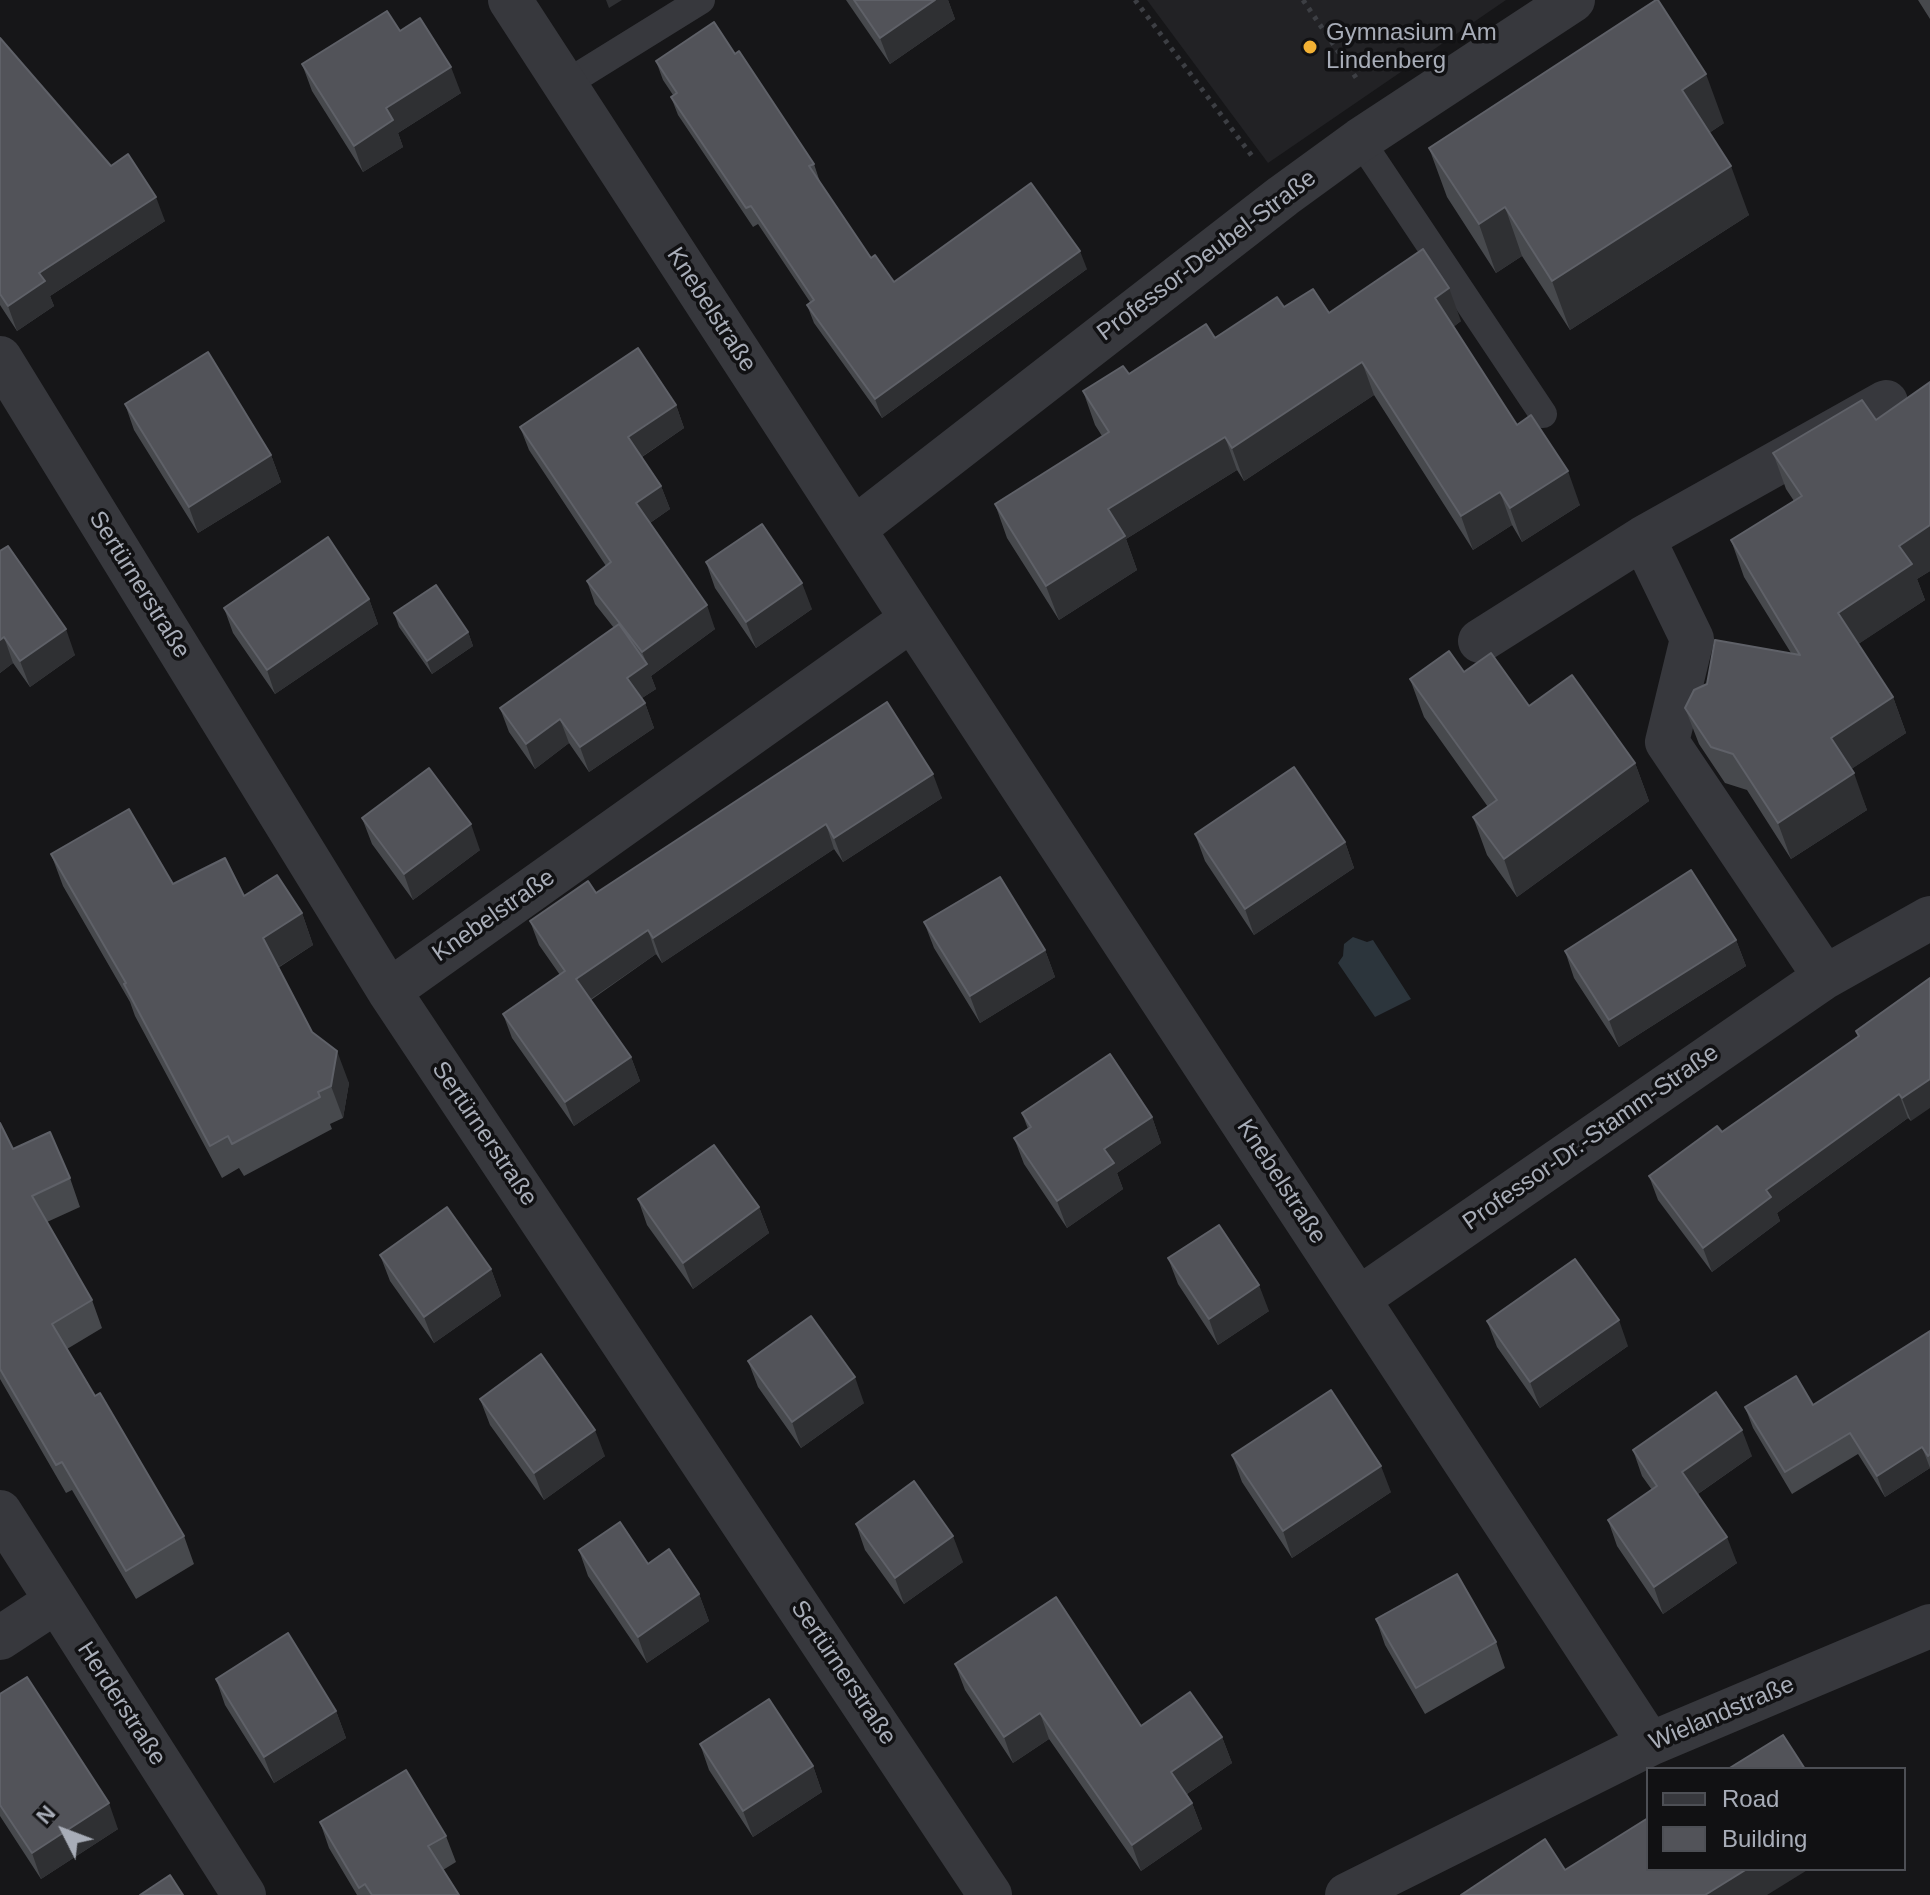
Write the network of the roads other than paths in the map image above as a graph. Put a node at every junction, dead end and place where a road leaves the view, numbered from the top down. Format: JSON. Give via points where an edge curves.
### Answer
{"nodes":[{"id":1,"x":510,"y":0,"type":"edge"},
{"id":2,"x":701,"y":0,"type":"edge"},
{"id":3,"x":1573,"y":0,"type":"edge"},
{"id":4,"x":564,"y":85,"type":"junction"},
{"id":5,"x":1360,"y":140,"type":"junction"},
{"id":6,"x":0,"y":358,"type":"edge"},
{"id":7,"x":1886,"y":402,"type":"dead end"},
{"id":8,"x":1543,"y":414,"type":"dead end"},
{"id":9,"x":854,"y":529,"type":"junction"},
{"id":10,"x":1643,"y":538,"type":"junction"},
{"id":11,"x":912,"y":619,"type":"junction"},
{"id":12,"x":1480,"y":641,"type":"dead end"},
{"id":13,"x":1930,"y":918,"type":"edge"},
{"id":14,"x":1825,"y":977,"type":"junction"},
{"id":15,"x":389,"y":991,"type":"junction"},
{"id":16,"x":1358,"y":1299,"type":"junction"},
{"id":17,"x":0,"y":1512,"type":"edge"},
{"id":18,"x":55,"y":1602,"type":"junction"},
{"id":19,"x":1930,"y":1626,"type":"edge"},
{"id":20,"x":0,"y":1638,"type":"edge"},
{"id":21,"x":1650,"y":1744,"type":"junction"},
{"id":22,"x":244,"y":1895,"type":"edge"},
{"id":23,"x":990,"y":1895,"type":"edge"},
{"id":24,"x":1347,"y":1895,"type":"edge"}],
"edges":[{"from":1,"to":4,"type":"street","name":"Knebelstraße"},
{"from":2,"to":4,"type":"lane"},
{"from":3,"to":5,"type":"street","name":"Professor-Deubel-Straße"},
{"from":4,"to":9,"type":"street","name":"Knebelstraße"},
{"from":5,"to":8,"type":"lane"},
{"from":5,"to":9,"type":"street","name":"Professor-Deubel-Straße"},
{"from":6,"to":15,"type":"street","name":"Sertürnerstraße"},
{"from":7,"to":10,"type":"street"},
{"from":9,"to":11,"type":"street","name":"Knebelstraße"},
{"from":10,"to":12,"type":"street"},
{"from":10,"to":14,"type":"street","via":[[1692,639],[1667,742]]},
{"from":11,"to":15,"type":"street","name":"Knebelstraße"},
{"from":11,"to":16,"type":"street","name":"Knebelstraße"},
{"from":13,"to":14,"type":"street","name":"Professor-Dr.-Stamm-Straße"},
{"from":14,"to":16,"type":"street","name":"Professor-Dr.-Stamm-Straße"},
{"from":15,"to":23,"type":"street","name":"Sertürnerstraße"},
{"from":16,"to":21,"type":"street","name":"Knebelstraße"},
{"from":17,"to":18,"type":"street","name":"Herderstraße"},
{"from":18,"to":20,"type":"street"},
{"from":18,"to":22,"type":"street","name":"Herderstraße"},
{"from":19,"to":21,"type":"street","name":"Wielandstraße"},
{"from":21,"to":24,"type":"street","name":"Wielandstraße"}]}
